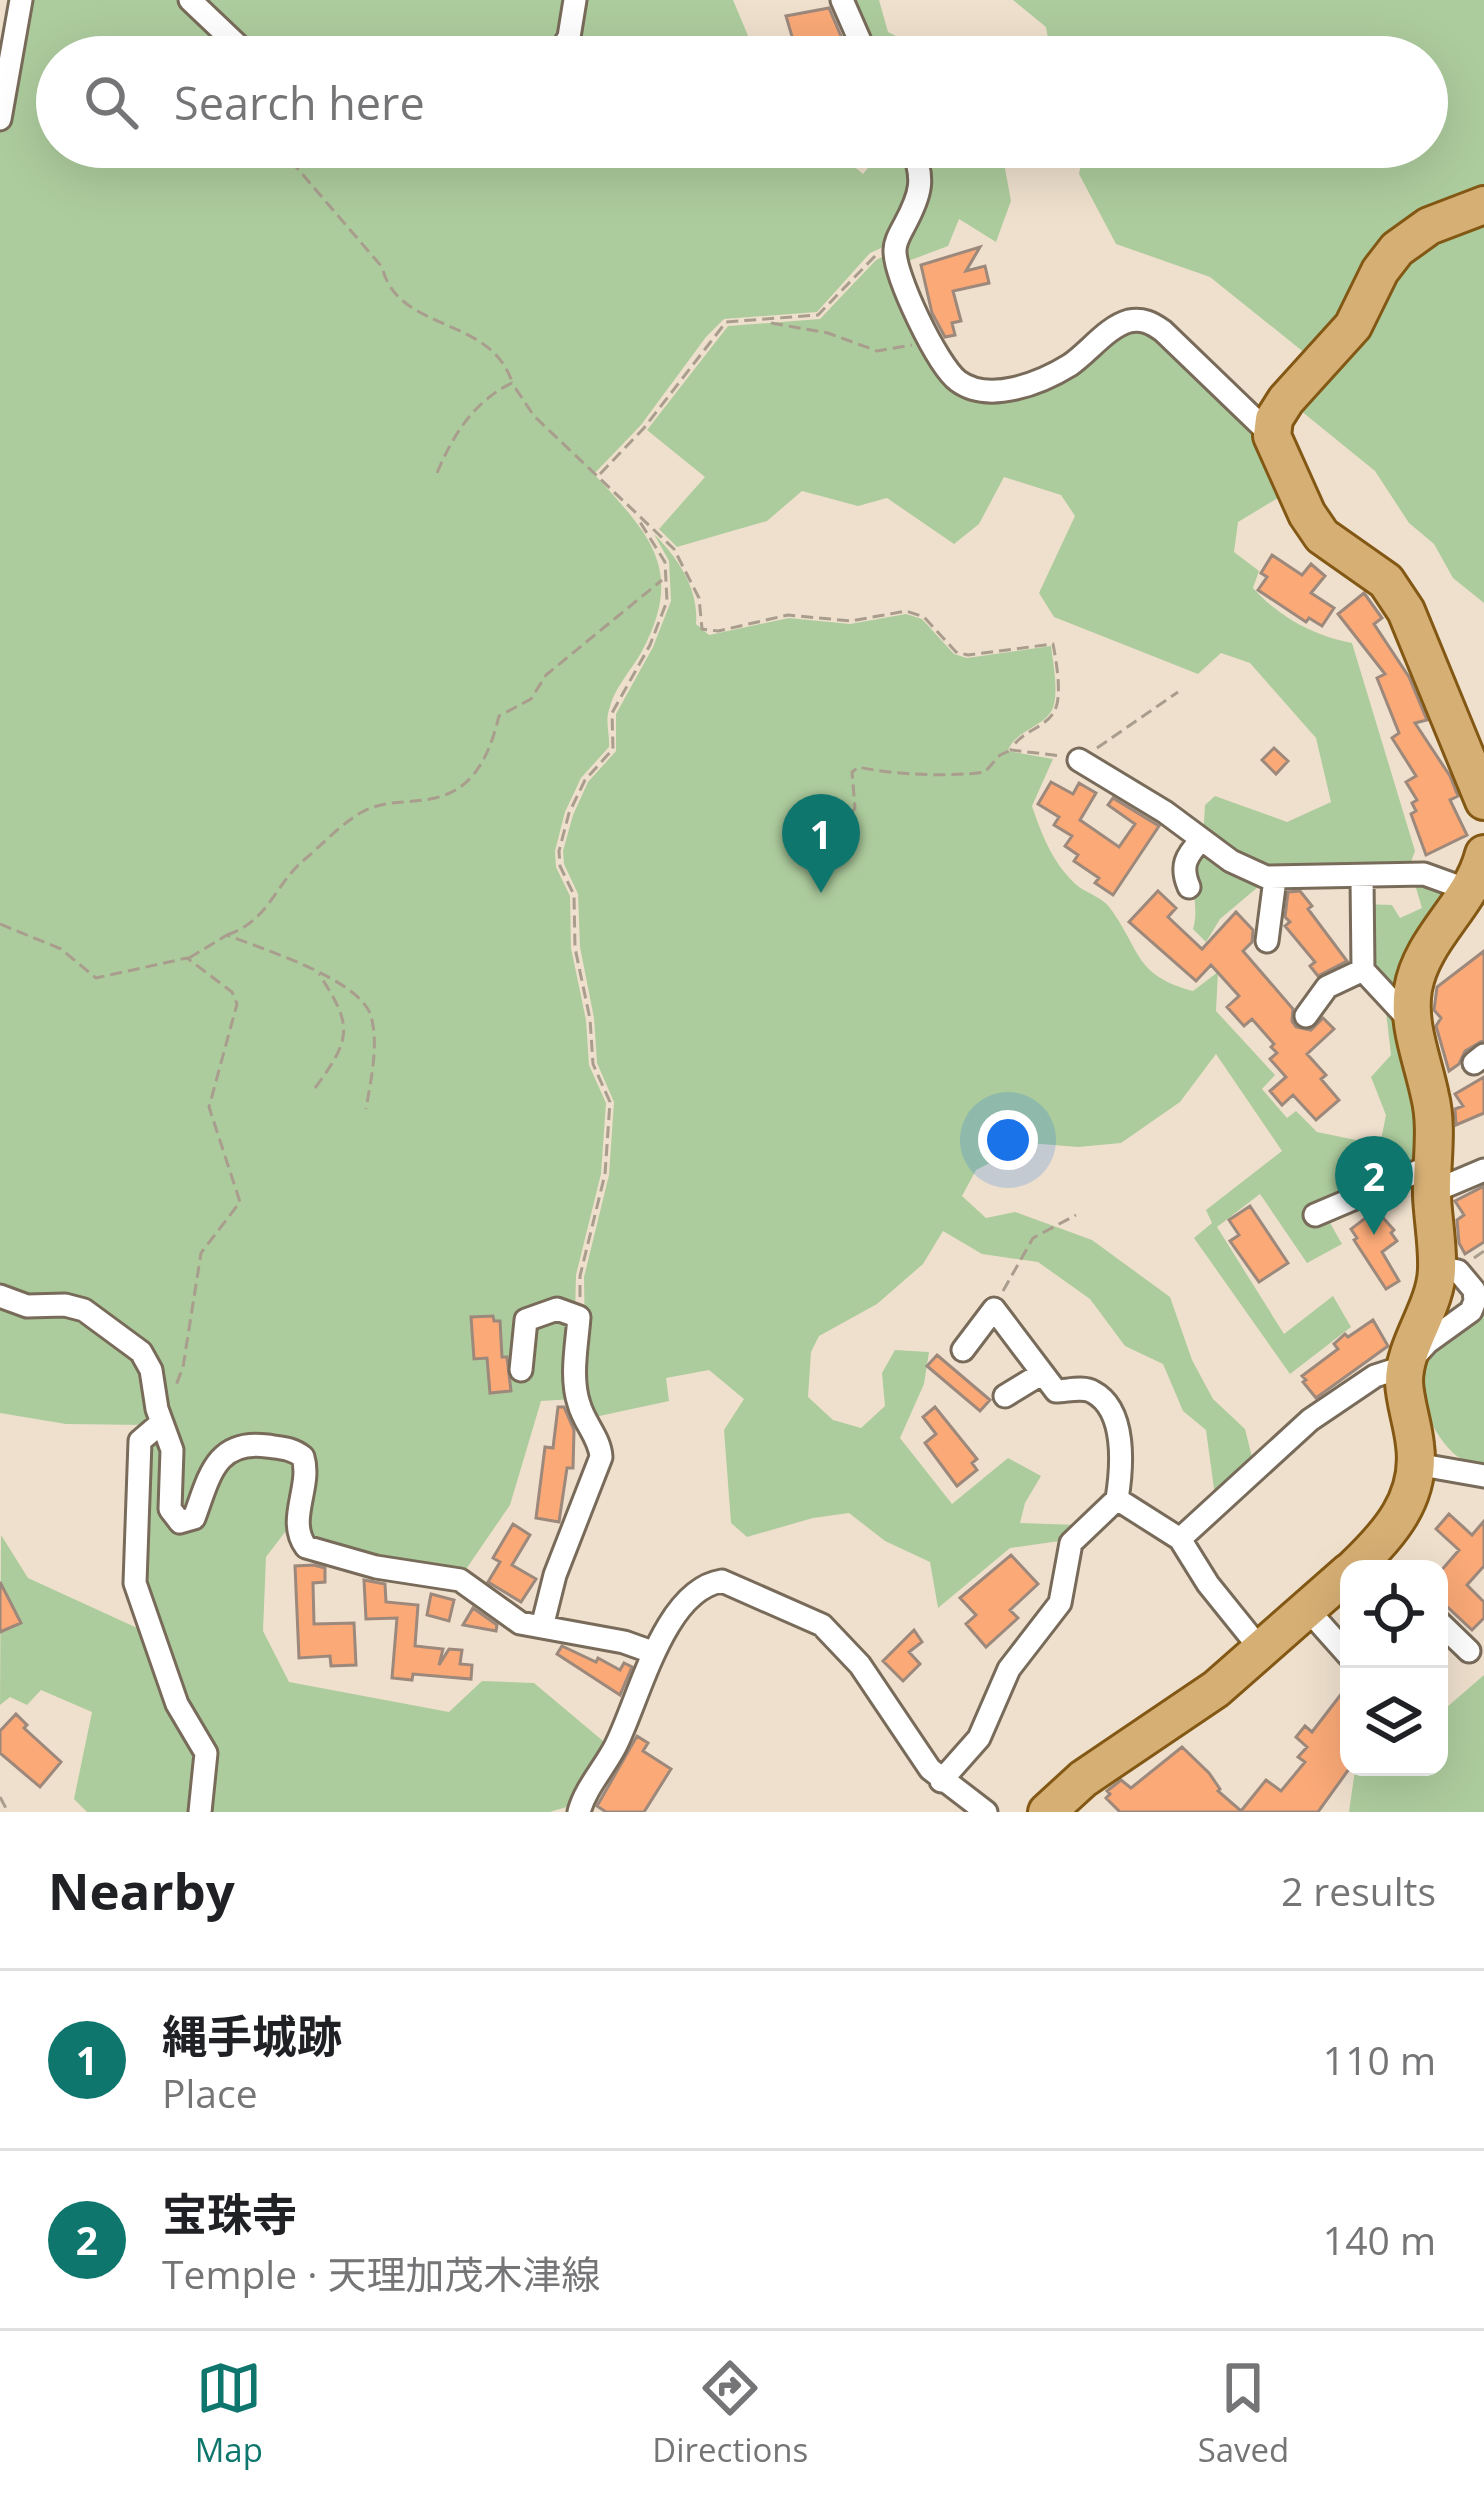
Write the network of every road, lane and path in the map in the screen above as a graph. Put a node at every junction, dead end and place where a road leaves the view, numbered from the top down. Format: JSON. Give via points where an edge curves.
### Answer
{"nodes":[{"id":1,"x":21,"y":0,"type":"edge"},
{"id":2,"x":190,"y":0,"type":"edge"},
{"id":3,"x":575,"y":0,"type":"edge"},
{"id":4,"x":842,"y":0,"type":"edge"},
{"id":5,"x":228,"y":36,"type":"edge"},
{"id":6,"x":569,"y":36,"type":"edge"},
{"id":7,"x":858,"y":36,"type":"edge"},
{"id":8,"x":0,"y":119,"type":"edge"},
{"id":9,"x":297,"y":168,"type":"edge"},
{"id":10,"x":920,"y":168,"type":"edge"},
{"id":11,"x":1484,"y":205,"type":"edge"},
{"id":12,"x":895,"y":248,"type":"junction"},
{"id":13,"x":764,"y":321,"type":"junction"},
{"id":14,"x":930,"y":344,"type":"junction"},
{"id":15,"x":512,"y":383,"type":"junction"},
{"id":16,"x":1272,"y":436,"type":"junction"},
{"id":17,"x":437,"y":473,"type":"dead end"},
{"id":18,"x":598,"y":475,"type":"junction"},
{"id":19,"x":635,"y":515,"type":"junction"},
{"id":20,"x":663,"y":578,"type":"junction"},
{"id":21,"x":1178,"y":692,"type":"dead end"},
{"id":22,"x":1011,"y":750,"type":"junction"},
{"id":23,"x":1079,"y":760,"type":"junction"},
{"id":24,"x":1484,"y":801,"type":"edge"},
{"id":25,"x":841,"y":828,"type":"dead end"},
{"id":26,"x":1201,"y":840,"type":"junction"},
{"id":27,"x":1484,"y":854,"type":"edge"},
{"id":28,"x":1362,"y":878,"type":"junction"},
{"id":29,"x":1275,"y":879,"type":"junction"},
{"id":30,"x":1189,"y":886,"type":"dead end"},
{"id":31,"x":1471,"y":891,"type":"junction"},
{"id":32,"x":0,"y":923,"type":"edge"},
{"id":33,"x":227,"y":935,"type":"junction"},
{"id":34,"x":1267,"y":941,"type":"dead end"},
{"id":35,"x":187,"y":958,"type":"junction"},
{"id":36,"x":1363,"y":970,"type":"junction"},
{"id":37,"x":317,"y":973,"type":"junction"},
{"id":38,"x":1306,"y":1016,"type":"dead end"},
{"id":39,"x":1414,"y":1026,"type":"junction"},
{"id":40,"x":315,"y":1088,"type":"dead end"},
{"id":41,"x":366,"y":1109,"type":"dead end"},
{"id":42,"x":1484,"y":1171,"type":"edge"},
{"id":43,"x":1433,"y":1178,"type":"junction"},
{"id":44,"x":1315,"y":1215,"type":"dead end"},
{"id":45,"x":1076,"y":1216,"type":"dead end"},
{"id":46,"x":0,"y":1296,"type":"edge"},
{"id":47,"x":994,"y":1310,"type":"junction"},
{"id":48,"x":579,"y":1317,"type":"junction"},
{"id":49,"x":963,"y":1350,"type":"dead end"},
{"id":50,"x":1406,"y":1366,"type":"junction"},
{"id":51,"x":520,"y":1370,"type":"dead end"},
{"id":52,"x":1041,"y":1374,"type":"junction"},
{"id":53,"x":1005,"y":1396,"type":"dead end"},
{"id":54,"x":161,"y":1423,"type":"junction"},
{"id":55,"x":1416,"y":1464,"type":"junction"},
{"id":56,"x":1484,"y":1476,"type":"edge"},
{"id":57,"x":1118,"y":1499,"type":"junction"},
{"id":58,"x":1180,"y":1539,"type":"junction"},
{"id":59,"x":1364,"y":1560,"type":"edge"},
{"id":60,"x":1340,"y":1583,"type":"edge"},
{"id":61,"x":1308,"y":1610,"type":"junction"},
{"id":62,"x":542,"y":1627,"type":"junction"},
{"id":63,"x":1448,"y":1631,"type":"edge"},
{"id":64,"x":1340,"y":1646,"type":"edge"},
{"id":65,"x":1262,"y":1651,"type":"junction"},
{"id":66,"x":1469,"y":1651,"type":"dead end"},
{"id":67,"x":652,"y":1652,"type":"junction"},
{"id":68,"x":941,"y":1781,"type":"junction"},
{"id":69,"x":0,"y":1797,"type":"edge"},
{"id":70,"x":8,"y":1812,"type":"edge"},
{"id":71,"x":200,"y":1812,"type":"edge"},
{"id":72,"x":579,"y":1812,"type":"edge"},
{"id":73,"x":986,"y":1812,"type":"edge"},
{"id":74,"x":1047,"y":1812,"type":"edge"}],
"edges":[{"from":1,"to":8,"type":"street"},
{"from":2,"to":5,"type":"street"},
{"from":3,"to":6,"type":"street"},
{"from":4,"to":7,"type":"street"},
{"from":9,"to":15,"type":"path","via":[[382,267],[400,301],[491,346]]},
{"from":10,"to":12,"type":"street","via":[[922,188]]},
{"from":11,"to":16,"type":"main road","via":[[1397,249],[1353,326],[1286,400]]},
{"from":12,"to":13,"type":"path","via":[[873,256],[818,316]]},
{"from":12,"to":14,"type":"street"},
{"from":13,"to":14,"type":"path","via":[[877,351]]},
{"from":13,"to":18,"type":"path","via":[[719,328]]},
{"from":14,"to":16,"type":"street","via":[[953,377],[986,392],[1069,366],[1119,325],[1149,322]]},
{"from":15,"to":17,"type":"path","via":[[454,431]]},
{"from":15,"to":18,"type":"path","via":[[534,416]]},
{"from":16,"to":24,"type":"main road","via":[[1322,536],[1386,581],[1406,611]]},
{"from":18,"to":19,"type":"path"},
{"from":19,"to":20,"type":"path","via":[[665,562]]},
{"from":19,"to":22,"type":"path","via":[[674,549],[699,598],[699,623],[710,632],[788,615],[850,621],[906,611],[968,656],[1053,644],[1057,706]]},
{"from":20,"to":33,"type":"path","via":[[546,675],[531,699],[499,716],[468,784],[363,811],[298,864],[259,919]]},
{"from":20,"to":48,"type":"path","via":[[662,617],[612,713],[613,749],[585,780],[559,851],[574,895],[593,1064],[610,1102]]},
{"from":21,"to":23,"type":"path"},
{"from":22,"to":23,"type":"path"},
{"from":22,"to":25,"type":"path","via":[[985,772],[964,775],[859,767],[852,772],[855,808]]},
{"from":23,"to":26,"type":"street"},
{"from":26,"to":29,"type":"street"},
{"from":26,"to":30,"type":"street","via":[[1187,855]]},
{"from":27,"to":31,"type":"main road"},
{"from":28,"to":29,"type":"street"},
{"from":28,"to":31,"type":"street","via":[[1424,874]]},
{"from":28,"to":36,"type":"street"},
{"from":29,"to":34,"type":"street"},
{"from":31,"to":39,"type":"main road","via":[[1426,950]]},
{"from":32,"to":35,"type":"path","via":[[62,949],[96,978]]},
{"from":33,"to":35,"type":"path"},
{"from":33,"to":37,"type":"path"},
{"from":35,"to":54,"type":"path","via":[[238,1004],[209,1107],[240,1202],[201,1253],[183,1367]]},
{"from":36,"to":38,"type":"street","via":[[1328,987]]},
{"from":36,"to":39,"type":"street"},
{"from":37,"to":40,"type":"path","via":[[344,1012],[341,1053]]},
{"from":37,"to":41,"type":"path","via":[[354,991],[370,1012]]},
{"from":39,"to":43,"type":"main road","via":[[1432,1100]]},
{"from":42,"to":43,"type":"street"},
{"from":43,"to":44,"type":"street"},
{"from":43,"to":50,"type":"main road","via":[[1438,1267]]},
{"from":45,"to":47,"type":"path","via":[[1033,1238]]},
{"from":46,"to":54,"type":"street","via":[[27,1306],[74,1306],[128,1339],[151,1370]]},
{"from":47,"to":49,"type":"street"},
{"from":47,"to":52,"type":"street"},
{"from":48,"to":51,"type":"street","via":[[556,1309],[526,1320]]},
{"from":48,"to":62,"type":"street","via":[[575,1390],[602,1450]]},
{"from":50,"to":55,"type":"main road"},
{"from":50,"to":58,"type":"street","via":[[1375,1376],[1310,1420]]},
{"from":52,"to":53,"type":"street"},
{"from":52,"to":57,"type":"street","via":[[1056,1391],[1100,1396],[1123,1460]]},
{"from":54,"to":62,"type":"street","via":[[174,1463],[170,1509],[180,1522],[194,1518],[212,1471],[232,1449],[246,1443],[290,1450],[306,1470],[298,1531],[306,1547],[460,1580],[510,1618]]},
{"from":54,"to":71,"type":"street","via":[[140,1442],[135,1583],[177,1704],[206,1753]]},
{"from":55,"to":56,"type":"street"},
{"from":55,"to":59,"type":"main road","via":[[1400,1516]]},
{"from":57,"to":58,"type":"street"},
{"from":57,"to":68,"type":"street","via":[[1071,1543],[1060,1603],[1009,1669],[979,1738]]},
{"from":58,"to":65,"type":"street"},
{"from":60,"to":61,"type":"main road"},
{"from":61,"to":64,"type":"street"},
{"from":61,"to":65,"type":"main road"},
{"from":62,"to":67,"type":"street"},
{"from":63,"to":66,"type":"street"},
{"from":65,"to":74,"type":"main road"},
{"from":67,"to":68,"type":"street","via":[[683,1606],[716,1582],[808,1617],[852,1654]]},
{"from":67,"to":72,"type":"street"},
{"from":68,"to":73,"type":"street"},
{"from":69,"to":70,"type":"path"}]}
